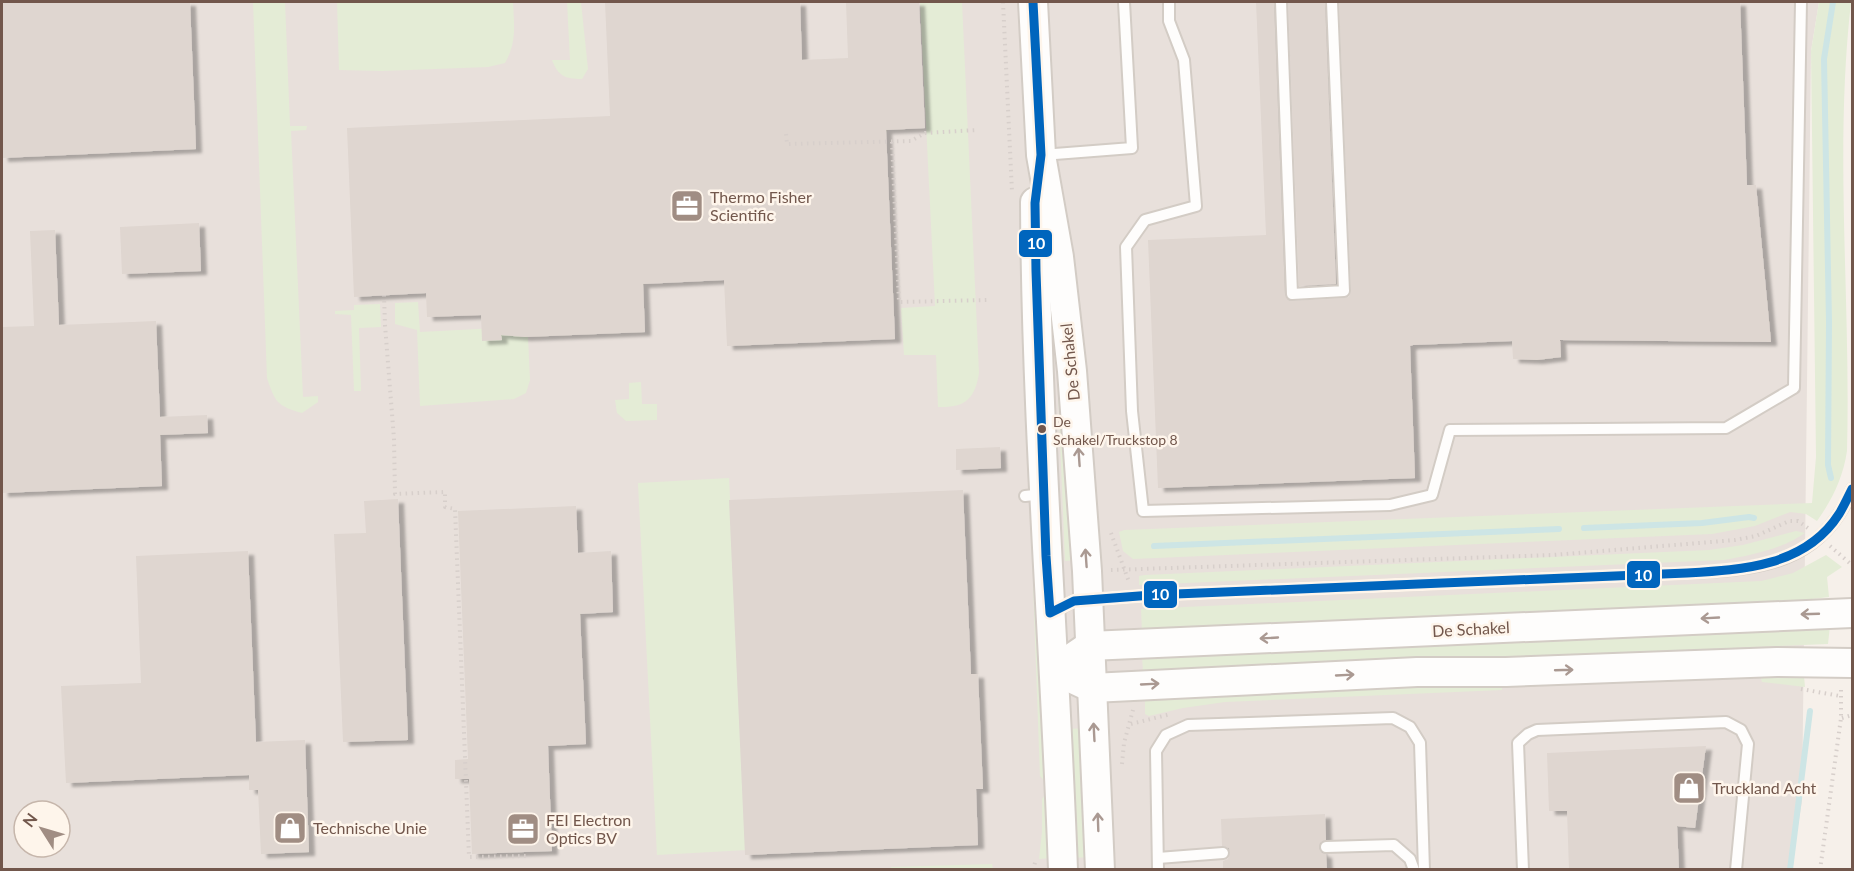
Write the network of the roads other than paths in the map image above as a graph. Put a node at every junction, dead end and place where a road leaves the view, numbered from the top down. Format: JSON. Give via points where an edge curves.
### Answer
{"nodes":[{"id":1,"x":1033,"y":2,"type":"edge"},
{"id":2,"x":1124,"y":2,"type":"edge"},
{"id":3,"x":1169,"y":2,"type":"edge"},
{"id":4,"x":1281,"y":2,"type":"edge"},
{"id":5,"x":1332,"y":2,"type":"edge"},
{"id":6,"x":1801,"y":2,"type":"edge"},
{"id":7,"x":1041,"y":155,"type":"junction"},
{"id":8,"x":1852,"y":489,"type":"edge"},
{"id":9,"x":1843,"y":509,"type":"junction"},
{"id":10,"x":1852,"y":516,"type":"edge"},
{"id":11,"x":1088,"y":601,"type":"junction"},
{"id":12,"x":1050,"y":613,"type":"junction"},
{"id":13,"x":1852,"y":613,"type":"edge"},
{"id":14,"x":1089,"y":646,"type":"junction"},
{"id":15,"x":1852,"y":663,"type":"edge"},
{"id":16,"x":1054,"y":670,"type":"junction"},
{"id":17,"x":1092,"y":688,"type":"junction"},
{"id":18,"x":1326,"y":847,"type":"dead end"},
{"id":19,"x":1223,"y":853,"type":"dead end"},
{"id":20,"x":1158,"y":864,"type":"edge"},
{"id":21,"x":1063,"y":870,"type":"edge"},
{"id":22,"x":1100,"y":870,"type":"edge"},
{"id":23,"x":1414,"y":870,"type":"edge"},
{"id":24,"x":1424,"y":870,"type":"edge"},
{"id":25,"x":1523,"y":870,"type":"edge"},
{"id":26,"x":1736,"y":870,"type":"edge"}],
"edges":[{"from":1,"to":7,"type":"street","name":"De Schakel"},
{"from":2,"to":7,"type":"lane","via":[[1132,148]]},
{"from":3,"to":6,"type":"lane","via":[[1169,21],[1184,60],[1196,206],[1145,220],[1126,247],[1132,411],[1143,511],[1390,505],[1432,495],[1450,430],[1726,428],[1794,388]]},
{"from":4,"to":5,"type":"lane","via":[[1292,294],[1344,291]]},
{"from":11,"to":7,"type":"street","name":"De Schakel","one_way":true,"via":[[1072,371],[1059,257]]},
{"from":7,"to":12,"type":"street","name":"De Schakel","via":[[1035,203],[1035,495]]},
{"from":8,"to":9,"type":"lane"},
{"from":9,"to":10,"type":"lane"},
{"from":9,"to":11,"type":"lane","via":[[1821,537],[1796,555],[1752,568]]},
{"from":11,"to":12,"type":"lane","via":[[1074,601]]},
{"from":11,"to":14,"type":"street","name":"De Schakel"},
{"from":12,"to":16,"type":"street","name":"De Schakel"},
{"from":13,"to":14,"type":"street","name":"De Schakel","one_way":true},
{"from":14,"to":16,"type":"street"},
{"from":14,"to":17,"type":"street","name":"De Schakel"},
{"from":17,"to":15,"type":"street","one_way":true,"via":[[1417,672]]},
{"from":16,"to":17,"type":"street"},
{"from":16,"to":21,"type":"street","name":"De Schakel"},
{"from":22,"to":17,"type":"street","name":"De Schakel","one_way":true},
{"from":18,"to":23,"type":"lane","via":[[1394,845],[1410,859]]},
{"from":19,"to":20,"type":"lane"},
{"from":20,"to":24,"type":"lane","via":[[1156,751],[1166,735],[1188,725],[1393,718],[1410,727],[1420,743]]},
{"from":25,"to":26,"type":"lane","via":[[1518,743],[1528,734],[1537,730],[1726,722],[1741,730],[1748,744]]}]}
